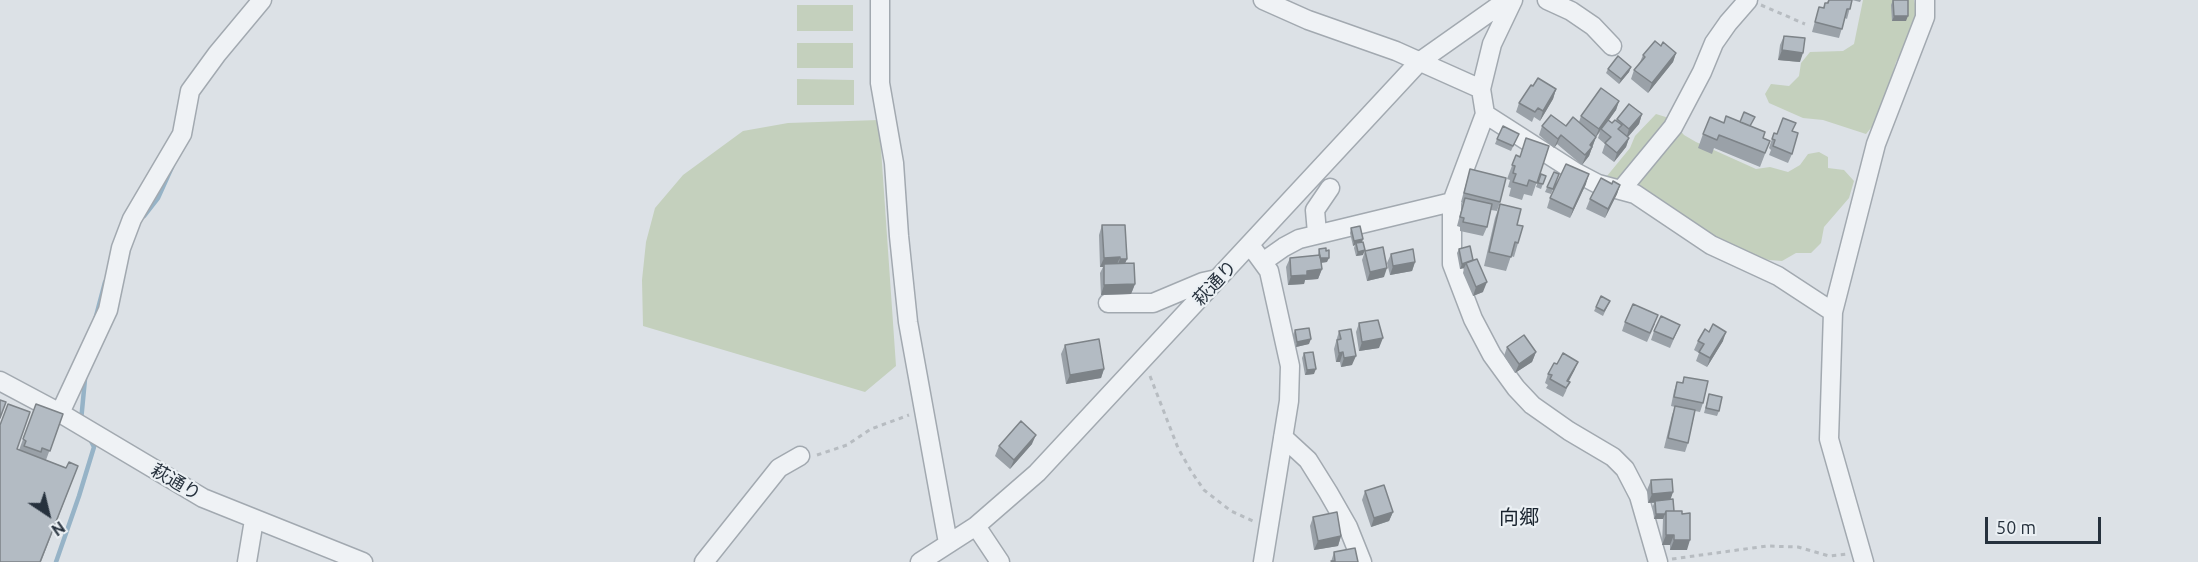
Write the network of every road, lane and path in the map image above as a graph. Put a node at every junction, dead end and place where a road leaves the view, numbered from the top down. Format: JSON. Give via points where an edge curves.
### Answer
{"nodes":[{"id":1,"x":262,"y":0,"type":"edge"},
{"id":2,"x":880,"y":0,"type":"edge"},
{"id":3,"x":1263,"y":0,"type":"edge"},
{"id":4,"x":1507,"y":0,"type":"edge"},
{"id":5,"x":1513,"y":0,"type":"edge"},
{"id":6,"x":1547,"y":0,"type":"edge"},
{"id":7,"x":1750,"y":0,"type":"edge"},
{"id":8,"x":1925,"y":0,"type":"edge"},
{"id":9,"x":1805,"y":24,"type":"dead end"},
{"id":10,"x":1612,"y":46,"type":"dead end"},
{"id":11,"x":1419,"y":62,"type":"junction"},
{"id":12,"x":1481,"y":89,"type":"junction"},
{"id":13,"x":1485,"y":114,"type":"junction"},
{"id":14,"x":1330,"y":188,"type":"dead end"},
{"id":15,"x":1621,"y":190,"type":"junction"},
{"id":16,"x":1452,"y":202,"type":"junction"},
{"id":17,"x":1317,"y":233,"type":"junction"},
{"id":18,"x":1250,"y":245,"type":"junction"},
{"id":19,"x":1264,"y":261,"type":"junction"},
{"id":20,"x":1219,"y":278,"type":"junction"},
{"id":21,"x":1108,"y":303,"type":"dead end"},
{"id":22,"x":1833,"y":312,"type":"junction"},
{"id":23,"x":1143,"y":359,"type":"junction"},
{"id":24,"x":0,"y":381,"type":"edge"},
{"id":25,"x":60,"y":413,"type":"junction"},
{"id":26,"x":925,"y":413,"type":"junction"},
{"id":27,"x":1283,"y":437,"type":"junction"},
{"id":28,"x":800,"y":456,"type":"joint"},
{"id":29,"x":254,"y":520,"type":"junction"},
{"id":30,"x":1270,"y":522,"type":"junction"},
{"id":31,"x":976,"y":526,"type":"junction"},
{"id":32,"x":948,"y":543,"type":"junction"},
{"id":33,"x":1862,"y":558,"type":"edge"},
{"id":34,"x":247,"y":562,"type":"edge"},
{"id":35,"x":363,"y":562,"type":"edge"},
{"id":36,"x":704,"y":562,"type":"edge"},
{"id":37,"x":920,"y":562,"type":"edge"},
{"id":38,"x":1000,"y":562,"type":"edge"},
{"id":39,"x":1263,"y":562,"type":"edge"},
{"id":40,"x":1362,"y":562,"type":"edge"},
{"id":41,"x":1658,"y":562,"type":"edge"}],
"edges":[{"from":1,"to":25,"type":"street","via":[[190,91],[182,134],[132,219],[121,248],[108,310]]},
{"from":2,"to":26,"type":"street","via":[[880,83],[894,163],[908,322]]},
{"from":3,"to":11,"type":"street"},
{"from":4,"to":11,"type":"street","name":"萩通り"},
{"from":5,"to":12,"type":"street","via":[[1492,44]]},
{"from":6,"to":10,"type":"street","via":[[1593,26]]},
{"from":7,"to":9,"type":"path"},
{"from":7,"to":15,"type":"street","via":[[1714,43],[1673,127]]},
{"from":8,"to":22,"type":"street","via":[[1925,17],[1876,144]]},
{"from":11,"to":12,"type":"street"},
{"from":11,"to":18,"type":"street","name":"萩通り"},
{"from":12,"to":13,"type":"street"},
{"from":13,"to":15,"type":"street","via":[[1577,173]]},
{"from":13,"to":16,"type":"street"},
{"from":14,"to":17,"type":"street","via":[[1315,210]]},
{"from":15,"to":22,"type":"street","via":[[1635,194],[1711,245],[1778,276]]},
{"from":16,"to":17,"type":"street"},
{"from":16,"to":41,"type":"street","via":[[1452,264],[1492,355],[1532,405],[1613,457],[1625,469],[1639,496]]},
{"from":17,"to":19,"type":"street","via":[[1284,247]]},
{"from":18,"to":19,"type":"street"},
{"from":18,"to":20,"type":"street","name":"萩通り"},
{"from":19,"to":27,"type":"street","via":[[1290,366]]},
{"from":20,"to":21,"type":"street","via":[[1154,303]]},
{"from":20,"to":23,"type":"street","name":"萩通り"},
{"from":22,"to":33,"type":"street","via":[[1829,438]]},
{"from":23,"to":30,"type":"path","via":[[1178,448],[1204,490],[1250,521]]},
{"from":23,"to":31,"type":"street","name":"萩通り","via":[[1037,473]]},
{"from":24,"to":25,"type":"street","name":"萩通り"},
{"from":25,"to":29,"type":"street","name":"萩通り","via":[[203,498]]},
{"from":26,"to":28,"type":"path","via":[[871,429],[847,445],[819,455]]},
{"from":26,"to":32,"type":"street"},
{"from":27,"to":30,"type":"street"},
{"from":27,"to":40,"type":"street","via":[[1308,460],[1348,527]]},
{"from":28,"to":36,"type":"street","via":[[779,468]]},
{"from":29,"to":34,"type":"street"},
{"from":29,"to":35,"type":"street","name":"萩通り"},
{"from":30,"to":39,"type":"street"},
{"from":31,"to":32,"type":"street","name":"萩通り"},
{"from":31,"to":38,"type":"street"},
{"from":32,"to":37,"type":"street","name":"萩通り"},
{"from":33,"to":41,"type":"path","via":[[1767,546]]}]}
